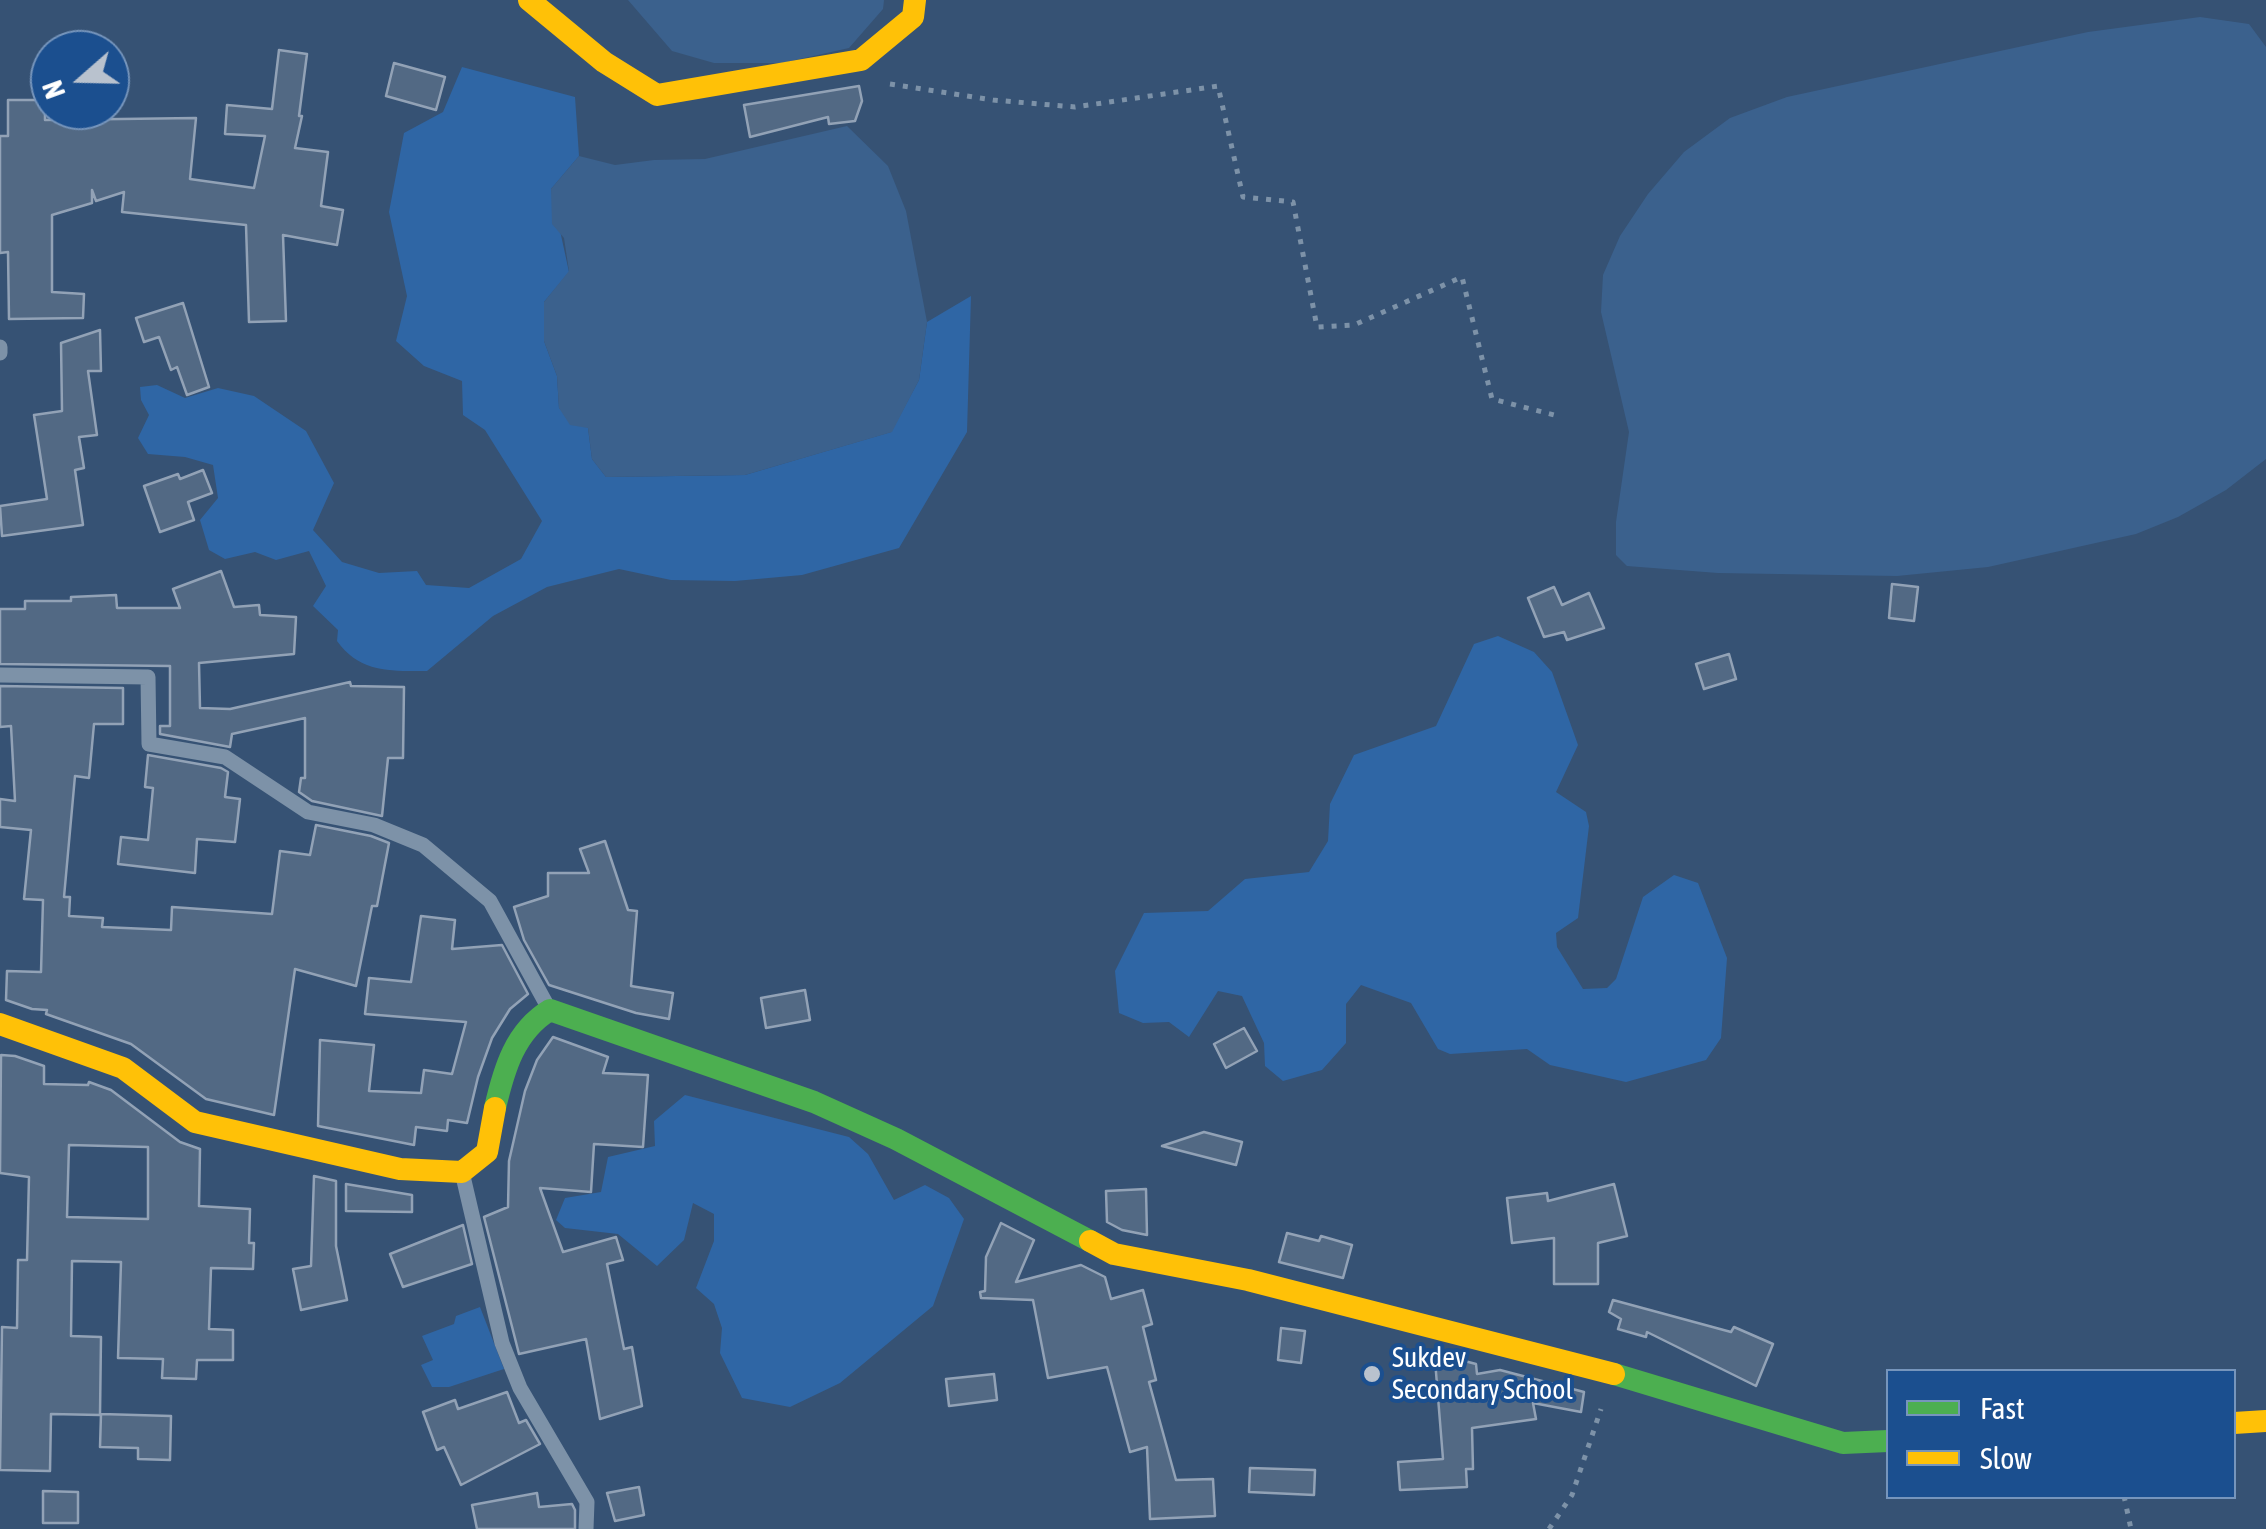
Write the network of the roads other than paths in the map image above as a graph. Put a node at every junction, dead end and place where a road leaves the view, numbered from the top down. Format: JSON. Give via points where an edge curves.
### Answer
{"nodes":[{"id":1,"x":529,"y":0,"type":"edge"},
{"id":2,"x":915,"y":0,"type":"edge"},
{"id":3,"x":0,"y":675,"type":"edge"},
{"id":4,"x":550,"y":1010,"type":"junction"},
{"id":5,"x":0,"y":1024,"type":"edge"},
{"id":6,"x":462,"y":1172,"type":"junction"},
{"id":7,"x":2266,"y":1421,"type":"edge"},
{"id":8,"x":2236,"y":1423,"type":"edge"},
{"id":9,"x":1886,"y":1441,"type":"edge"},
{"id":10,"x":586,"y":1529,"type":"edge"}],
"edges":[{"from":1,"to":2,"type":"street","via":[[604,62],[657,95],[860,60],[913,17]]},
{"from":3,"to":4,"type":"lane","via":[[148,677],[149,744],[225,758],[308,812],[374,825],[424,845],[490,900]]},
{"from":4,"to":6,"type":"street","via":[[529,1024],[508,1064],[487,1152]]},
{"from":4,"to":9,"type":"street","via":[[814,1102],[1114,1254],[1248,1280],[1613,1374],[1843,1444]]},
{"from":5,"to":6,"type":"street","via":[[123,1068],[195,1122],[358,1161]]},
{"from":6,"to":10,"type":"lane","via":[[502,1343],[520,1388],[587,1502]]},
{"from":7,"to":8,"type":"street"}]}
